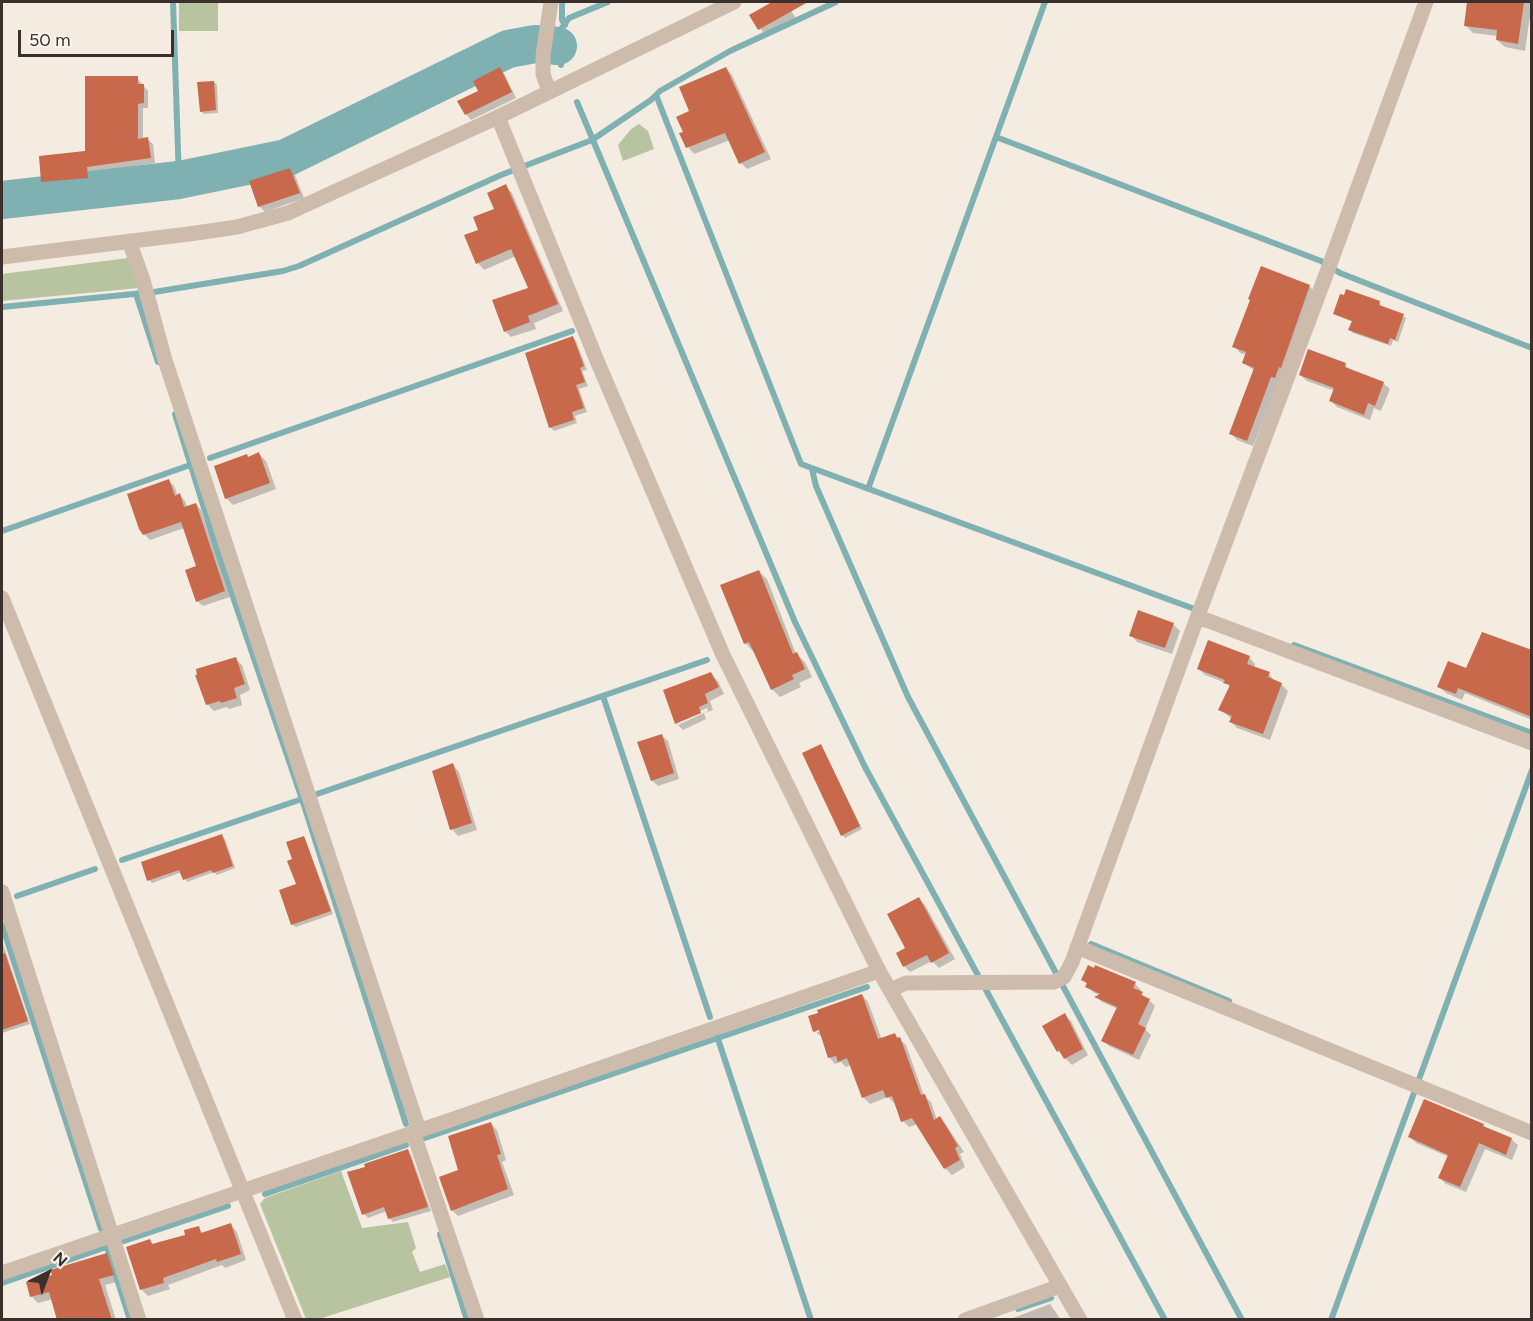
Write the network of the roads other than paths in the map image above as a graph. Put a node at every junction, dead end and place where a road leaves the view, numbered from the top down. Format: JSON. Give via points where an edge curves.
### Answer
{"nodes":[{"id":1,"x":551,"y":2,"type":"edge"},
{"id":2,"x":734,"y":2,"type":"edge"},
{"id":3,"x":1426,"y":2,"type":"edge"},
{"id":4,"x":549,"y":91,"type":"junction"},
{"id":5,"x":498,"y":117,"type":"junction"},
{"id":6,"x":129,"y":241,"type":"junction"},
{"id":7,"x":2,"y":257,"type":"edge"},
{"id":8,"x":2,"y":598,"type":"edge"},
{"id":9,"x":1198,"y":613,"type":"junction"},
{"id":10,"x":1532,"y":743,"type":"edge"},
{"id":11,"x":2,"y":892,"type":"edge"},
{"id":12,"x":1077,"y":947,"type":"junction"},
{"id":13,"x":879,"y":971,"type":"junction"},
{"id":14,"x":890,"y":990,"type":"junction"},
{"id":15,"x":416,"y":1131,"type":"junction"},
{"id":16,"x":1532,"y":1133,"type":"edge"},
{"id":17,"x":242,"y":1190,"type":"junction"},
{"id":18,"x":113,"y":1235,"type":"junction"},
{"id":19,"x":2,"y":1273,"type":"edge"},
{"id":20,"x":1060,"y":1286,"type":"junction"},
{"id":21,"x":139,"y":1320,"type":"edge"},
{"id":22,"x":295,"y":1320,"type":"edge"},
{"id":23,"x":477,"y":1320,"type":"edge"},
{"id":24,"x":965,"y":1320,"type":"edge"},
{"id":25,"x":1080,"y":1320,"type":"edge"}],
"edges":[{"from":1,"to":4,"type":"street","via":[[543,55],[543,74]]},
{"from":2,"to":4,"type":"street"},
{"from":3,"to":9,"type":"street"},
{"from":4,"to":5,"type":"street"},
{"from":5,"to":6,"type":"street","via":[[288,213],[237,226]]},
{"from":5,"to":13,"type":"street","via":[[723,655]]},
{"from":6,"to":7,"type":"street"},
{"from":6,"to":15,"type":"street"},
{"from":8,"to":17,"type":"street"},
{"from":9,"to":10,"type":"street","via":[[1209,621]]},
{"from":9,"to":12,"type":"street"},
{"from":11,"to":18,"type":"street"},
{"from":12,"to":14,"type":"street","via":[[1059,980],[906,983]]},
{"from":12,"to":16,"type":"street"},
{"from":13,"to":14,"type":"street"},
{"from":13,"to":15,"type":"street"},
{"from":14,"to":20,"type":"street"},
{"from":15,"to":17,"type":"street"},
{"from":15,"to":23,"type":"street"},
{"from":17,"to":18,"type":"street"},
{"from":17,"to":22,"type":"street"},
{"from":18,"to":19,"type":"street"},
{"from":18,"to":21,"type":"street"},
{"from":20,"to":24,"type":"street"},
{"from":20,"to":25,"type":"street"}]}
